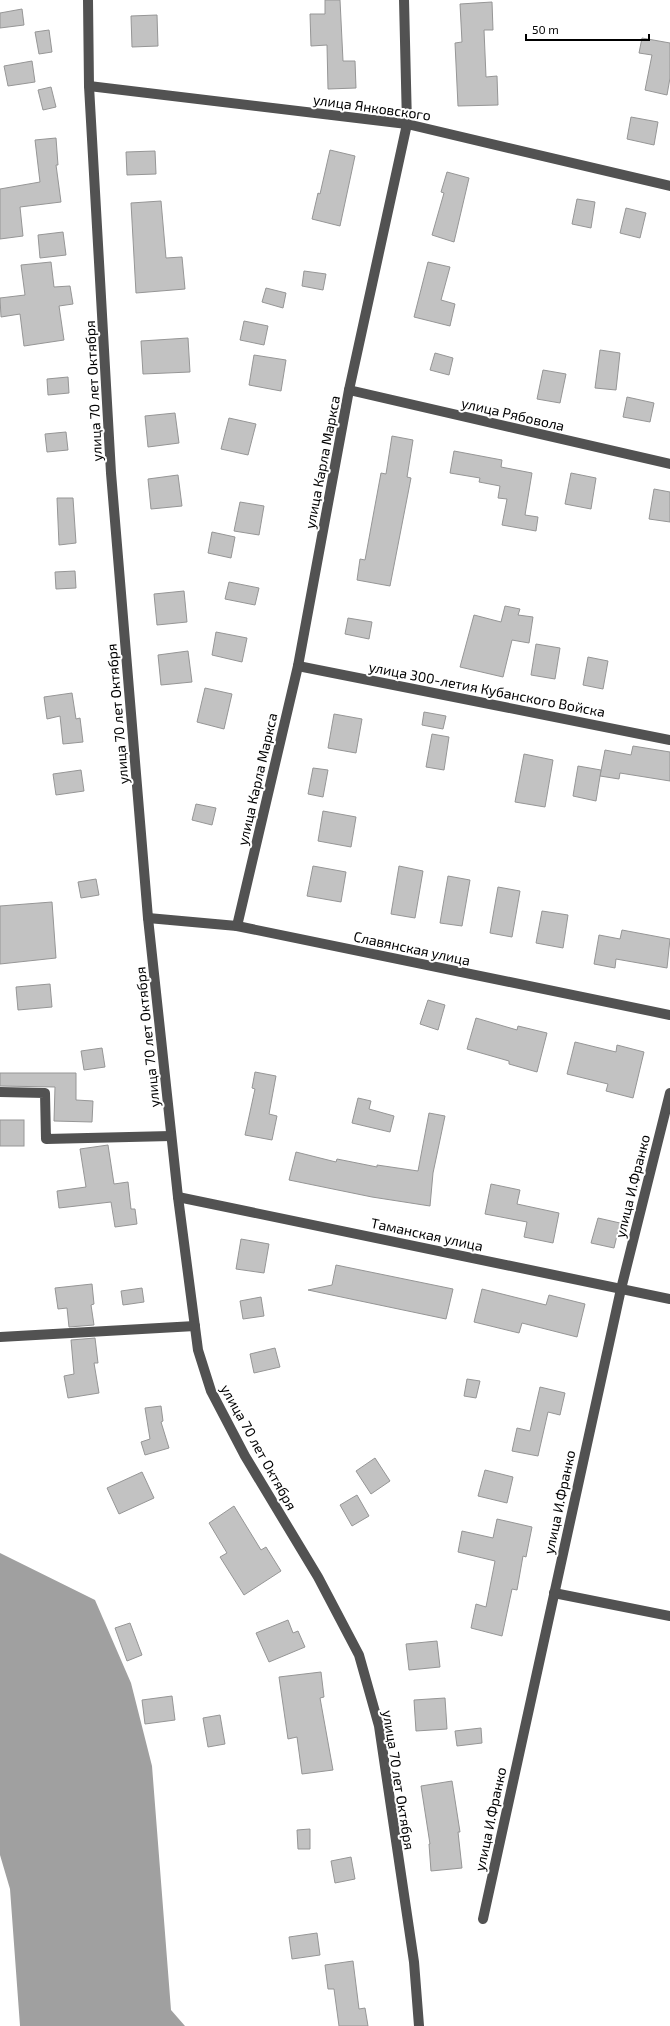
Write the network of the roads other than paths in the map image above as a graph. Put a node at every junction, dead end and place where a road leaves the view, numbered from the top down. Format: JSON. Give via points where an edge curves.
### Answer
{"nodes":[{"id":1,"x":88,"y":0,"type":"edge"},
{"id":2,"x":404,"y":0,"type":"edge"},
{"id":3,"x":89,"y":86,"type":"junction"},
{"id":4,"x":407,"y":124,"type":"junction"},
{"id":5,"x":670,"y":186,"type":"edge"},
{"id":6,"x":350,"y":390,"type":"junction"},
{"id":7,"x":670,"y":464,"type":"edge"},
{"id":8,"x":298,"y":666,"type":"junction"},
{"id":9,"x":670,"y":740,"type":"edge"},
{"id":10,"x":148,"y":918,"type":"junction"},
{"id":11,"x":237,"y":926,"type":"junction"},
{"id":12,"x":670,"y":1015,"type":"edge"},
{"id":13,"x":0,"y":1092,"type":"edge"},
{"id":14,"x":670,"y":1094,"type":"edge"},
{"id":15,"x":171,"y":1136,"type":"junction"},
{"id":16,"x":178,"y":1198,"type":"junction"},
{"id":17,"x":621,"y":1289,"type":"junction"},
{"id":18,"x":670,"y":1299,"type":"edge"},
{"id":19,"x":195,"y":1326,"type":"junction"},
{"id":20,"x":0,"y":1337,"type":"edge"},
{"id":21,"x":554,"y":1593,"type":"junction"},
{"id":22,"x":670,"y":1616,"type":"edge"},
{"id":23,"x":483,"y":1919,"type":"dead end"},
{"id":24,"x":419,"y":2026,"type":"edge"}],
"edges":[{"from":1,"to":3,"type":"street","name":"улица 70 лет Октября"},
{"from":2,"to":4,"type":"street","name":"улица Карла Маркса"},
{"from":3,"to":4,"type":"street","name":"улица Янковского"},
{"from":3,"to":10,"type":"street","name":"улица 70 лет Октября","via":[[111,473]]},
{"from":4,"to":5,"type":"street","name":"улица Янковского"},
{"from":4,"to":6,"type":"street","name":"улица Карла Маркса"},
{"from":6,"to":7,"type":"street","name":"улица Рябовола"},
{"from":6,"to":8,"type":"street","name":"улица Карла Маркса"},
{"from":8,"to":9,"type":"street","name":"улица 300-летия Кубанского Войска"},
{"from":8,"to":11,"type":"street","name":"улица Карла Маркса"},
{"from":10,"to":11,"type":"street","name":"Славянская улица"},
{"from":10,"to":15,"type":"street","name":"улица 70 лет Октября"},
{"from":11,"to":12,"type":"street","name":"Славянская улица"},
{"from":13,"to":15,"type":"street","via":[[45,1093],[46,1140]]},
{"from":14,"to":17,"type":"street","name":"улица И.Франко"},
{"from":15,"to":16,"type":"street","name":"улица 70 лет Октября"},
{"from":16,"to":17,"type":"street","name":"Таманская улица"},
{"from":16,"to":19,"type":"street","name":"улица 70 лет Октября"},
{"from":17,"to":18,"type":"street","name":"Таманская улица"},
{"from":17,"to":21,"type":"street","name":"улица И.Франко"},
{"from":19,"to":20,"type":"street"},
{"from":19,"to":24,"type":"street","name":"улица 70 лет Октября","via":[[198,1350],[211,1391],[245,1456],[318,1577],[358,1655],[378,1726],[414,1962]]},
{"from":21,"to":22,"type":"street"},
{"from":21,"to":23,"type":"street","name":"улица И.Франко"}]}
